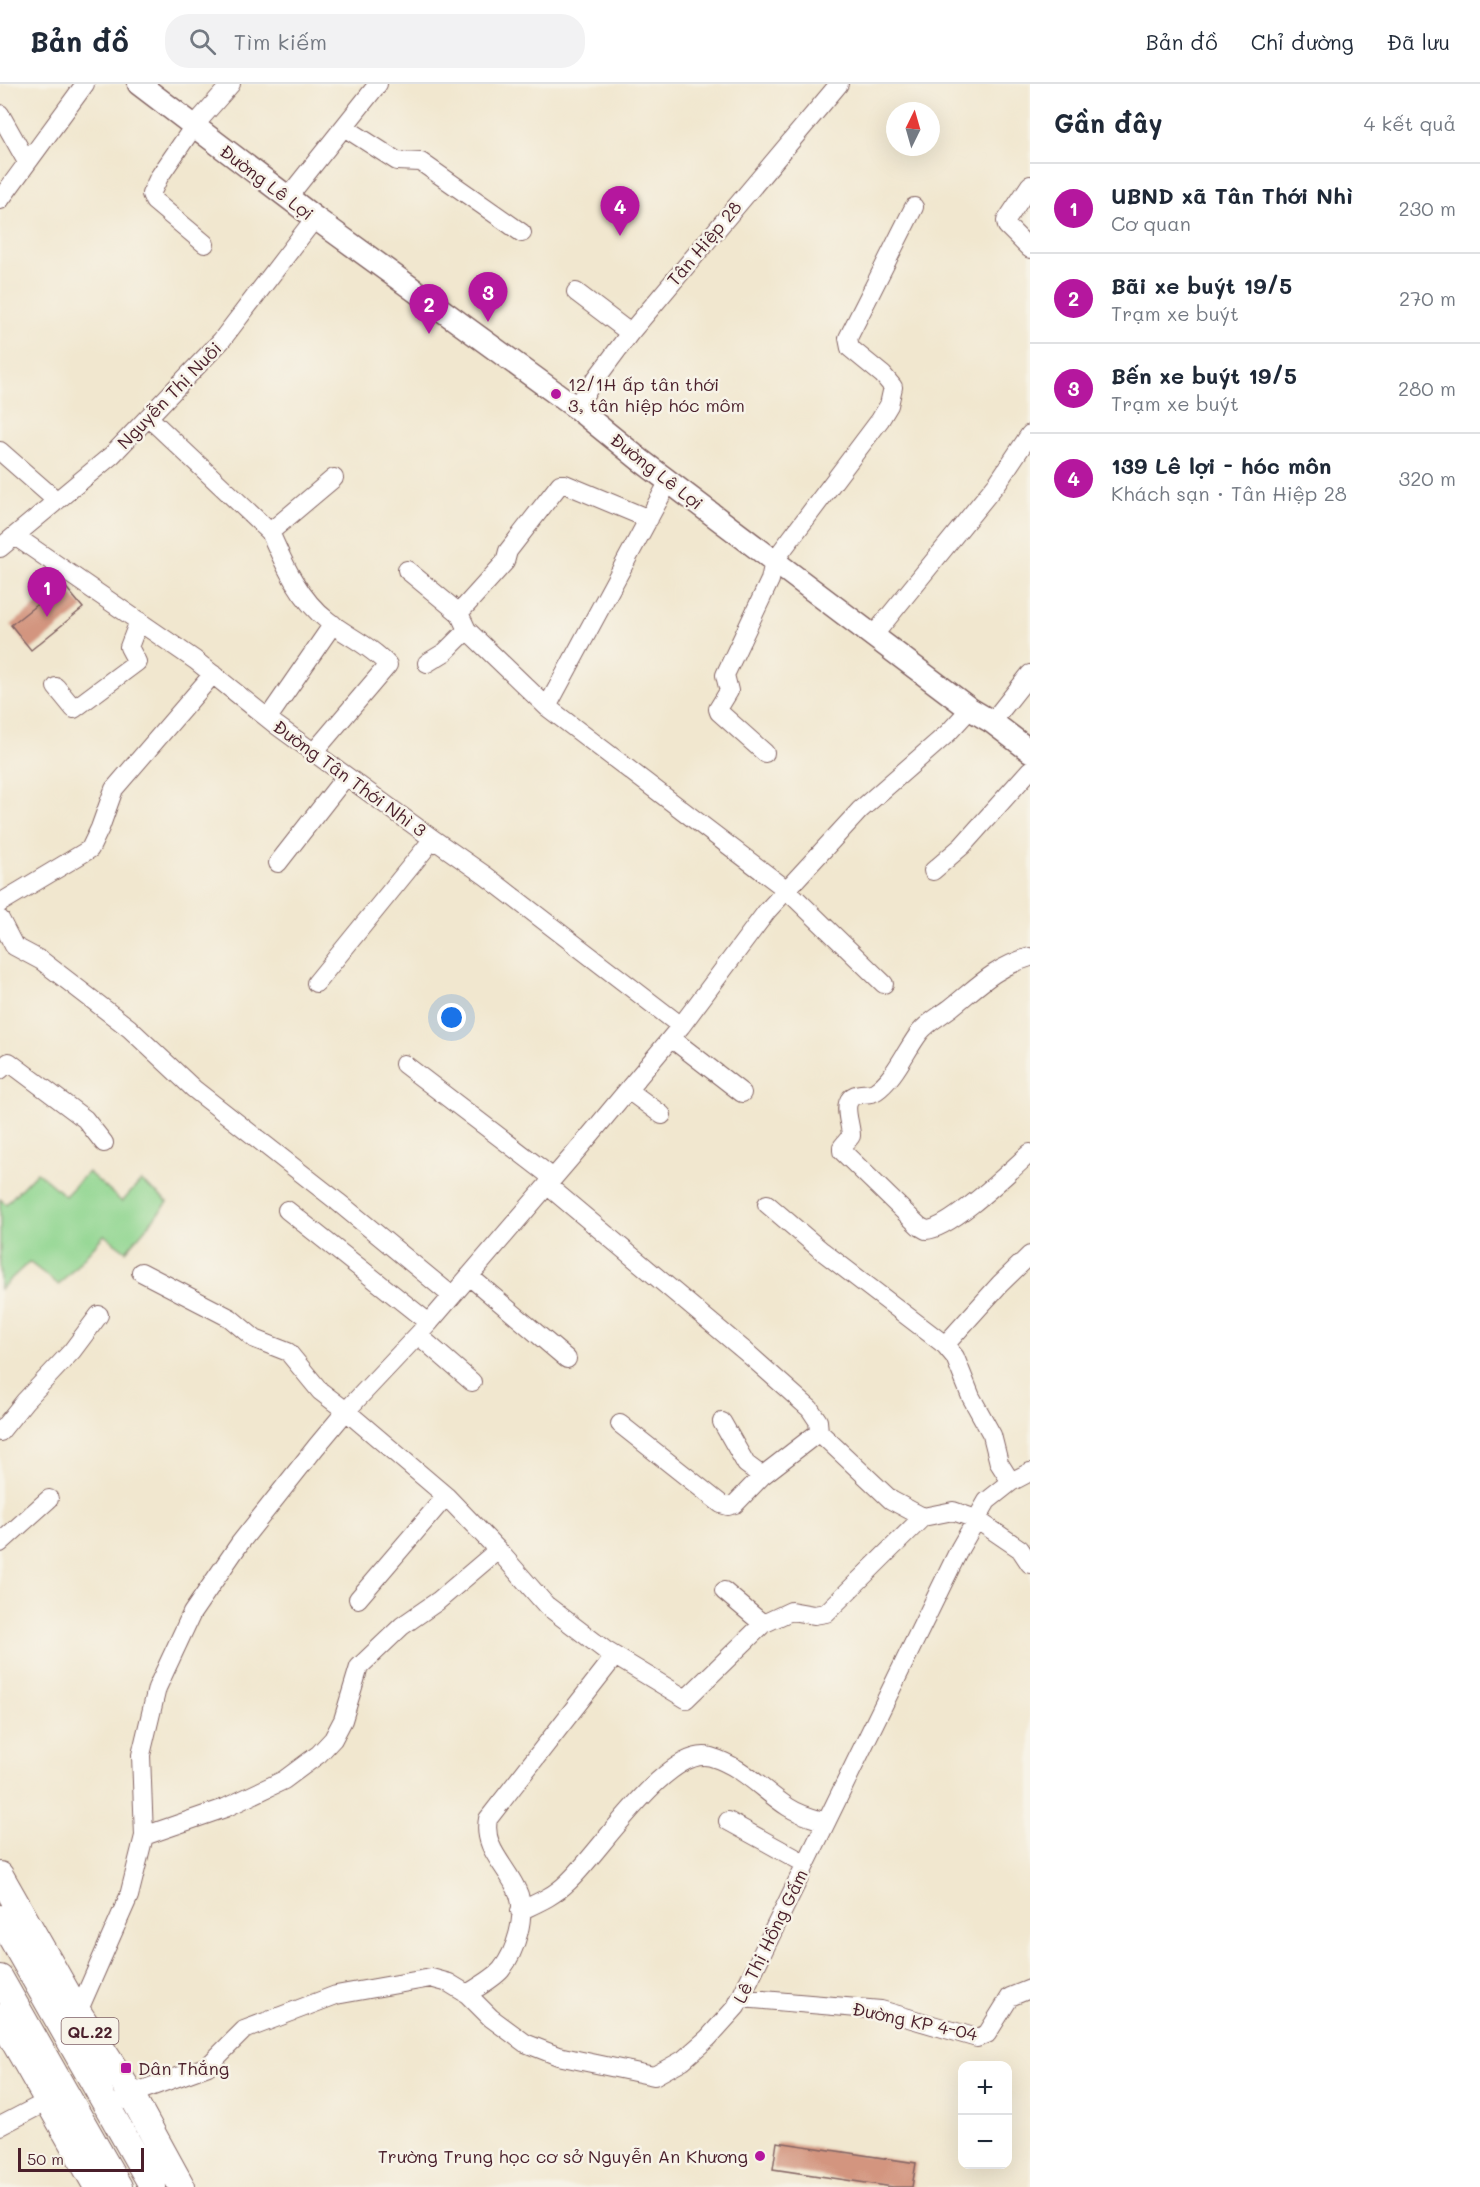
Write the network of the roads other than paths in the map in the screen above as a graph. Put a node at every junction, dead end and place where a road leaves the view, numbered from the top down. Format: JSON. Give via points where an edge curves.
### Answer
{"nodes":[{"id":1,"x":85,"y":84,"type":"edge"},
{"id":2,"x":139,"y":84,"type":"edge"},
{"id":3,"x":231,"y":84,"type":"edge"},
{"id":4,"x":378,"y":84,"type":"edge"},
{"id":5,"x":839,"y":84,"type":"edge"},
{"id":6,"x":2,"y":122,"type":"edge"},
{"id":7,"x":194,"y":126,"type":"junction"},
{"id":8,"x":344,"y":127,"type":"junction"},
{"id":9,"x":27,"y":162,"type":"junction"},
{"id":10,"x":1030,"y":185,"type":"edge"},
{"id":11,"x":288,"y":197,"type":"junction"},
{"id":12,"x":0,"y":200,"type":"edge"},
{"id":13,"x":914,"y":207,"type":"dead end"},
{"id":14,"x":315,"y":218,"type":"junction"},
{"id":15,"x":522,"y":233,"type":"dead end"},
{"id":16,"x":205,"y":244,"type":"dead end"},
{"id":17,"x":1030,"y":249,"type":"edge"},
{"id":18,"x":576,"y":291,"type":"dead end"},
{"id":19,"x":630,"y":333,"type":"junction"},
{"id":20,"x":575,"y":407,"type":"junction"},
{"id":21,"x":148,"y":417,"type":"junction"},
{"id":22,"x":1030,"y":434,"type":"edge"},
{"id":23,"x":0,"y":451,"type":"edge"},
{"id":24,"x":334,"y":478,"type":"dead end"},
{"id":25,"x":669,"y":482,"type":"junction"},
{"id":26,"x":57,"y":501,"type":"junction"},
{"id":27,"x":649,"y":519,"type":"junction"},
{"id":28,"x":270,"y":532,"type":"junction"},
{"id":29,"x":15,"y":536,"type":"junction"},
{"id":30,"x":0,"y":548,"type":"edge"},
{"id":31,"x":774,"y":561,"type":"junction"},
{"id":32,"x":407,"y":570,"type":"dead end"},
{"id":33,"x":459,"y":613,"type":"junction"},
{"id":34,"x":139,"y":621,"type":"junction"},
{"id":35,"x":333,"y":624,"type":"junction"},
{"id":36,"x":467,"y":630,"type":"junction"},
{"id":37,"x":873,"y":636,"type":"junction"},
{"id":38,"x":427,"y":663,"type":"dead end"},
{"id":39,"x":213,"y":674,"type":"junction"},
{"id":40,"x":1030,"y":674,"type":"edge"},
{"id":41,"x":56,"y":687,"type":"dead end"},
{"id":42,"x":547,"y":707,"type":"junction"},
{"id":43,"x":970,"y":709,"type":"junction"},
{"id":44,"x":268,"y":718,"type":"junction"},
{"id":45,"x":992,"y":722,"type":"junction"},
{"id":46,"x":1030,"y":751,"type":"edge"},
{"id":47,"x":314,"y":752,"type":"junction"},
{"id":48,"x":765,"y":753,"type":"dead end"},
{"id":49,"x":1030,"y":770,"type":"edge"},
{"id":50,"x":346,"y":776,"type":"junction"},
{"id":51,"x":433,"y":839,"type":"junction"},
{"id":52,"x":278,"y":863,"type":"dead end"},
{"id":53,"x":933,"y":871,"type":"dead end"},
{"id":54,"x":787,"y":890,"type":"junction"},
{"id":55,"x":0,"y":903,"type":"edge"},
{"id":56,"x":0,"y":920,"type":"edge"},
{"id":57,"x":1030,"y":957,"type":"edge"},
{"id":58,"x":316,"y":983,"type":"dead end"},
{"id":59,"x":884,"y":984,"type":"dead end"},
{"id":60,"x":676,"y":1032,"type":"junction"},
{"id":61,"x":404,"y":1064,"type":"dead end"},
{"id":62,"x":0,"y":1070,"type":"edge"},
{"id":63,"x":628,"y":1090,"type":"junction"},
{"id":64,"x":742,"y":1093,"type":"dead end"},
{"id":65,"x":662,"y":1115,"type":"dead end"},
{"id":66,"x":104,"y":1143,"type":"dead end"},
{"id":67,"x":1030,"y":1153,"type":"edge"},
{"id":68,"x":550,"y":1182,"type":"junction"},
{"id":69,"x":767,"y":1204,"type":"dead end"},
{"id":70,"x":287,"y":1210,"type":"dead end"},
{"id":71,"x":1030,"y":1255,"type":"edge"},
{"id":72,"x":141,"y":1272,"type":"dead end"},
{"id":73,"x":469,"y":1276,"type":"junction"},
{"id":74,"x":452,"y":1296,"type":"junction"},
{"id":75,"x":99,"y":1315,"type":"dead end"},
{"id":76,"x":423,"y":1329,"type":"junction"},
{"id":77,"x":945,"y":1345,"type":"junction"},
{"id":78,"x":567,"y":1359,"type":"dead end"},
{"id":79,"x":472,"y":1382,"type":"dead end"},
{"id":80,"x":346,"y":1411,"type":"junction"},
{"id":81,"x":722,"y":1422,"type":"dead end"},
{"id":82,"x":620,"y":1424,"type":"dead end"},
{"id":83,"x":0,"y":1432,"type":"edge"},
{"id":84,"x":819,"y":1432,"type":"junction"},
{"id":85,"x":1030,"y":1472,"type":"edge"},
{"id":86,"x":762,"y":1476,"type":"junction"},
{"id":87,"x":1011,"y":1482,"type":"junction"},
{"id":88,"x":446,"y":1496,"type":"junction"},
{"id":89,"x":49,"y":1499,"type":"dead end"},
{"id":90,"x":923,"y":1517,"type":"junction"},
{"id":91,"x":976,"y":1519,"type":"junction"},
{"id":92,"x":0,"y":1543,"type":"edge"},
{"id":93,"x":498,"y":1550,"type":"junction"},
{"id":94,"x":1030,"y":1563,"type":"edge"},
{"id":95,"x":724,"y":1591,"type":"dead end"},
{"id":96,"x":358,"y":1599,"type":"dead end"},
{"id":97,"x":763,"y":1624,"type":"junction"},
{"id":98,"x":615,"y":1656,"type":"junction"},
{"id":99,"x":728,"y":1821,"type":"dead end"},
{"id":100,"x":826,"y":1822,"type":"junction"},
{"id":101,"x":144,"y":1836,"type":"junction"},
{"id":102,"x":806,"y":1864,"type":"junction"},
{"id":103,"x":0,"y":1875,"type":"edge"},
{"id":104,"x":520,"y":1911,"type":"junction"},
{"id":105,"x":0,"y":1918,"type":"edge"},
{"id":106,"x":0,"y":1978,"type":"edge"},
{"id":107,"x":1030,"y":1989,"type":"edge"},
{"id":108,"x":467,"y":1994,"type":"junction"},
{"id":109,"x":741,"y":1998,"type":"junction"},
{"id":110,"x":0,"y":2017,"type":"edge"},
{"id":111,"x":69,"y":2018,"type":"junction"},
{"id":112,"x":131,"y":2094,"type":"junction"},
{"id":113,"x":57,"y":2097,"type":"junction"},
{"id":114,"x":108,"y":2108,"type":"junction"},
{"id":115,"x":0,"y":2126,"type":"edge"},
{"id":116,"x":97,"y":2187,"type":"edge"},
{"id":117,"x":119,"y":2187,"type":"edge"},
{"id":118,"x":153,"y":2187,"type":"edge"},
{"id":119,"x":182,"y":2187,"type":"edge"}],
"edges":[{"from":1,"to":9,"type":"street"},
{"from":2,"to":7,"type":"main road","name":"Đường Lê Lợi"},
{"from":3,"to":7,"type":"street"},
{"from":4,"to":8,"type":"street"},
{"from":5,"to":19,"type":"street","name":"Tân Hiệp 28"},
{"from":6,"to":9,"type":"street"},
{"from":7,"to":11,"type":"main road","name":"Đường Lê Lợi"},
{"from":7,"to":16,"type":"street","via":[[151,194],[154,201]]},
{"from":8,"to":11,"type":"street"},
{"from":8,"to":15,"type":"street","via":[[397,160],[421,162]]},
{"from":9,"to":12,"type":"street"},
{"from":10,"to":17,"type":"street","via":[[1006,221]]},
{"from":11,"to":14,"type":"main road","name":"Đường Lê Lợi"},
{"from":13,"to":31,"type":"street","via":[[848,338],[850,348],[893,387],[889,405]]},
{"from":14,"to":20,"type":"main road","name":"Đường Lê Lợi"},
{"from":14,"to":21,"type":"street","name":"Nguyễn Thị Nuôi","via":[[221,341]]},
{"from":18,"to":19,"type":"street"},
{"from":19,"to":20,"type":"street","name":"Tân Hiệp 28"},
{"from":20,"to":25,"type":"main road","name":"Đường Lê Lợi"},
{"from":21,"to":26,"type":"street","name":"Nguyễn Thị Nuôi","via":[[112,455]]},
{"from":21,"to":28,"type":"street"},
{"from":22,"to":37,"type":"street","via":[[998,482]]},
{"from":23,"to":26,"type":"street"},
{"from":24,"to":28,"type":"street"},
{"from":25,"to":27,"type":"street"},
{"from":25,"to":31,"type":"main road","name":"Đường Lê Lợi"},
{"from":26,"to":29,"type":"street","name":"Nguyễn Thị Nuôi"},
{"from":27,"to":33,"type":"street","via":[[560,484],[512,545],[505,562]]},
{"from":27,"to":42,"type":"street"},
{"from":28,"to":35,"type":"street","via":[[292,578],[310,604]]},
{"from":29,"to":30,"type":"street","name":"Nguyễn Thị Nuôi"},
{"from":29,"to":34,"type":"street","name":"Đường Tân Thới Nhì 3"},
{"from":31,"to":37,"type":"main road","name":"Đường Lê Lợi"},
{"from":31,"to":48,"type":"street","via":[[770,580],[725,675],[729,691],[718,711]]},
{"from":32,"to":33,"type":"street"},
{"from":33,"to":36,"type":"street"},
{"from":34,"to":39,"type":"street","name":"Đường Tân Thới Nhì 3"},
{"from":34,"to":41,"type":"street","via":[[129,647],[137,662],[74,709]]},
{"from":35,"to":44,"type":"street"},
{"from":35,"to":47,"type":"street","via":[[388,665]]},
{"from":36,"to":38,"type":"street"},
{"from":36,"to":42,"type":"street"},
{"from":37,"to":43,"type":"main road","name":"Đường Lê Lợi"},
{"from":39,"to":44,"type":"street","name":"Đường Tân Thới Nhì 3"},
{"from":39,"to":55,"type":"street","via":[[114,789],[90,849]]},
{"from":40,"to":45,"type":"street"},
{"from":42,"to":54,"type":"street"},
{"from":43,"to":45,"type":"main road","name":"Đường Lê Lợi"},
{"from":43,"to":54,"type":"street","via":[[860,810]]},
{"from":44,"to":47,"type":"street","name":"Đường Tân Thới Nhì 3"},
{"from":45,"to":46,"type":"main road","name":"Đường Lê Lợi"},
{"from":47,"to":50,"type":"street","name":"Đường Tân Thới Nhì 3"},
{"from":49,"to":53,"type":"street","via":[[962,846]]},
{"from":50,"to":51,"type":"street","name":"Đường Tân Thới Nhì 3"},
{"from":50,"to":52,"type":"street"},
{"from":51,"to":58,"type":"street"},
{"from":51,"to":60,"type":"street","name":"Đường Tân Thới Nhì 3","via":[[486,876]]},
{"from":54,"to":59,"type":"street"},
{"from":54,"to":60,"type":"street"},
{"from":56,"to":74,"type":"street","via":[[14,946],[42,961],[129,1028],[194,1089]]},
{"from":57,"to":67,"type":"street","via":[[983,979],[924,1028],[874,1093],[857,1094],[850,1100],[851,1136],[842,1147],[926,1230],[964,1209]]},
{"from":60,"to":63,"type":"street"},
{"from":60,"to":64,"type":"street","name":"Đường Tân Thới Nhì 3"},
{"from":61,"to":68,"type":"street"},
{"from":62,"to":66,"type":"street","via":[[9,1062],[85,1119]]},
{"from":63,"to":65,"type":"street"},
{"from":63,"to":68,"type":"street"},
{"from":68,"to":73,"type":"street"},
{"from":68,"to":84,"type":"street","via":[[810,1409],[818,1421]]},
{"from":69,"to":77,"type":"street"},
{"from":70,"to":76,"type":"street"},
{"from":71,"to":77,"type":"street"},
{"from":72,"to":80,"type":"street","via":[[230,1318],[255,1339],[288,1352],[320,1391]]},
{"from":73,"to":74,"type":"street"},
{"from":73,"to":78,"type":"street"},
{"from":74,"to":76,"type":"street"},
{"from":75,"to":83,"type":"street"},
{"from":76,"to":79,"type":"street"},
{"from":76,"to":80,"type":"street"},
{"from":77,"to":87,"type":"street","via":[[955,1357],[992,1435],[999,1463]]},
{"from":80,"to":88,"type":"street"},
{"from":80,"to":101,"type":"street","via":[[240,1543],[192,1613],[157,1688],[141,1755]]},
{"from":81,"to":86,"type":"street","via":[[746,1464]]},
{"from":82,"to":86,"type":"street","via":[[721,1504],[735,1504]]},
{"from":84,"to":86,"type":"street"},
{"from":84,"to":90,"type":"street","via":[[891,1500]]},
{"from":85,"to":87,"type":"street","name":"Lê Thị Hồng Gấm"},
{"from":87,"to":91,"type":"street","name":"Lê Thị Hồng Gấm","via":[[987,1501]]},
{"from":88,"to":93,"type":"street"},
{"from":88,"to":96,"type":"street"},
{"from":89,"to":92,"type":"street"},
{"from":90,"to":91,"type":"street","via":[[953,1511]]},
{"from":90,"to":97,"type":"street","via":[[826,1613],[814,1616],[791,1611]]},
{"from":91,"to":94,"type":"street","via":[[1020,1549]]},
{"from":91,"to":100,"type":"street","name":"Lê Thị Hồng Gấm"},
{"from":93,"to":98,"type":"street","via":[[546,1605]]},
{"from":93,"to":101,"type":"street","via":[[402,1626],[359,1667],[343,1720],[319,1754],[284,1780],[255,1794]]},
{"from":95,"to":97,"type":"street"},
{"from":97,"to":98,"type":"street","via":[[686,1699]]},
{"from":98,"to":104,"type":"street","via":[[488,1819],[486,1831],[491,1847],[519,1895]]},
{"from":99,"to":102,"type":"street"},
{"from":100,"to":102,"type":"street","name":"Lê Thị Hồng Gấm"},
{"from":100,"to":104,"type":"street","via":[[786,1806],[730,1765],[695,1756],[660,1779],[569,1882],[553,1895]]},
{"from":101,"to":111,"type":"street","via":[[129,1896]]},
{"from":102,"to":109,"type":"street","name":"Lê Thị Hồng Gấm"},
{"from":103,"to":111,"type":"highway","number":"QL.22"},
{"from":104,"to":108,"type":"street","via":[[514,1947],[501,1971]]},
{"from":105,"to":111,"type":"highway","number":"QL.22"},
{"from":106,"to":113,"type":"highway","number":"QL.22"},
{"from":107,"to":109,"type":"street","name":"Đường KP 4-04","via":[[1010,1997],[987,2034],[977,2038],[881,2010]]},
{"from":108,"to":109,"type":"street","name":"Lê Thị Hồng Gấm","via":[[525,2043],[558,2055],[654,2076],[683,2060],[708,2038]]},
{"from":108,"to":112,"type":"street","name":"Lê Thị Hồng Gấm","via":[[431,1978],[336,1995],[244,2030],[208,2066]]},
{"from":110,"to":113,"type":"highway","number":"QL.22"},
{"from":111,"to":112,"type":"highway","number":"QL.22"},
{"from":111,"to":114,"type":"highway","number":"QL.22"},
{"from":112,"to":114,"type":"street","name":"Lê Thị Hồng Gấm"},
{"from":112,"to":119,"type":"highway","number":"QL.22"},
{"from":113,"to":115,"type":"street"},
{"from":113,"to":116,"type":"highway","number":"QL.22"},
{"from":113,"to":117,"type":"highway","number":"QL.22"},
{"from":114,"to":118,"type":"highway","number":"QL.22"}]}
